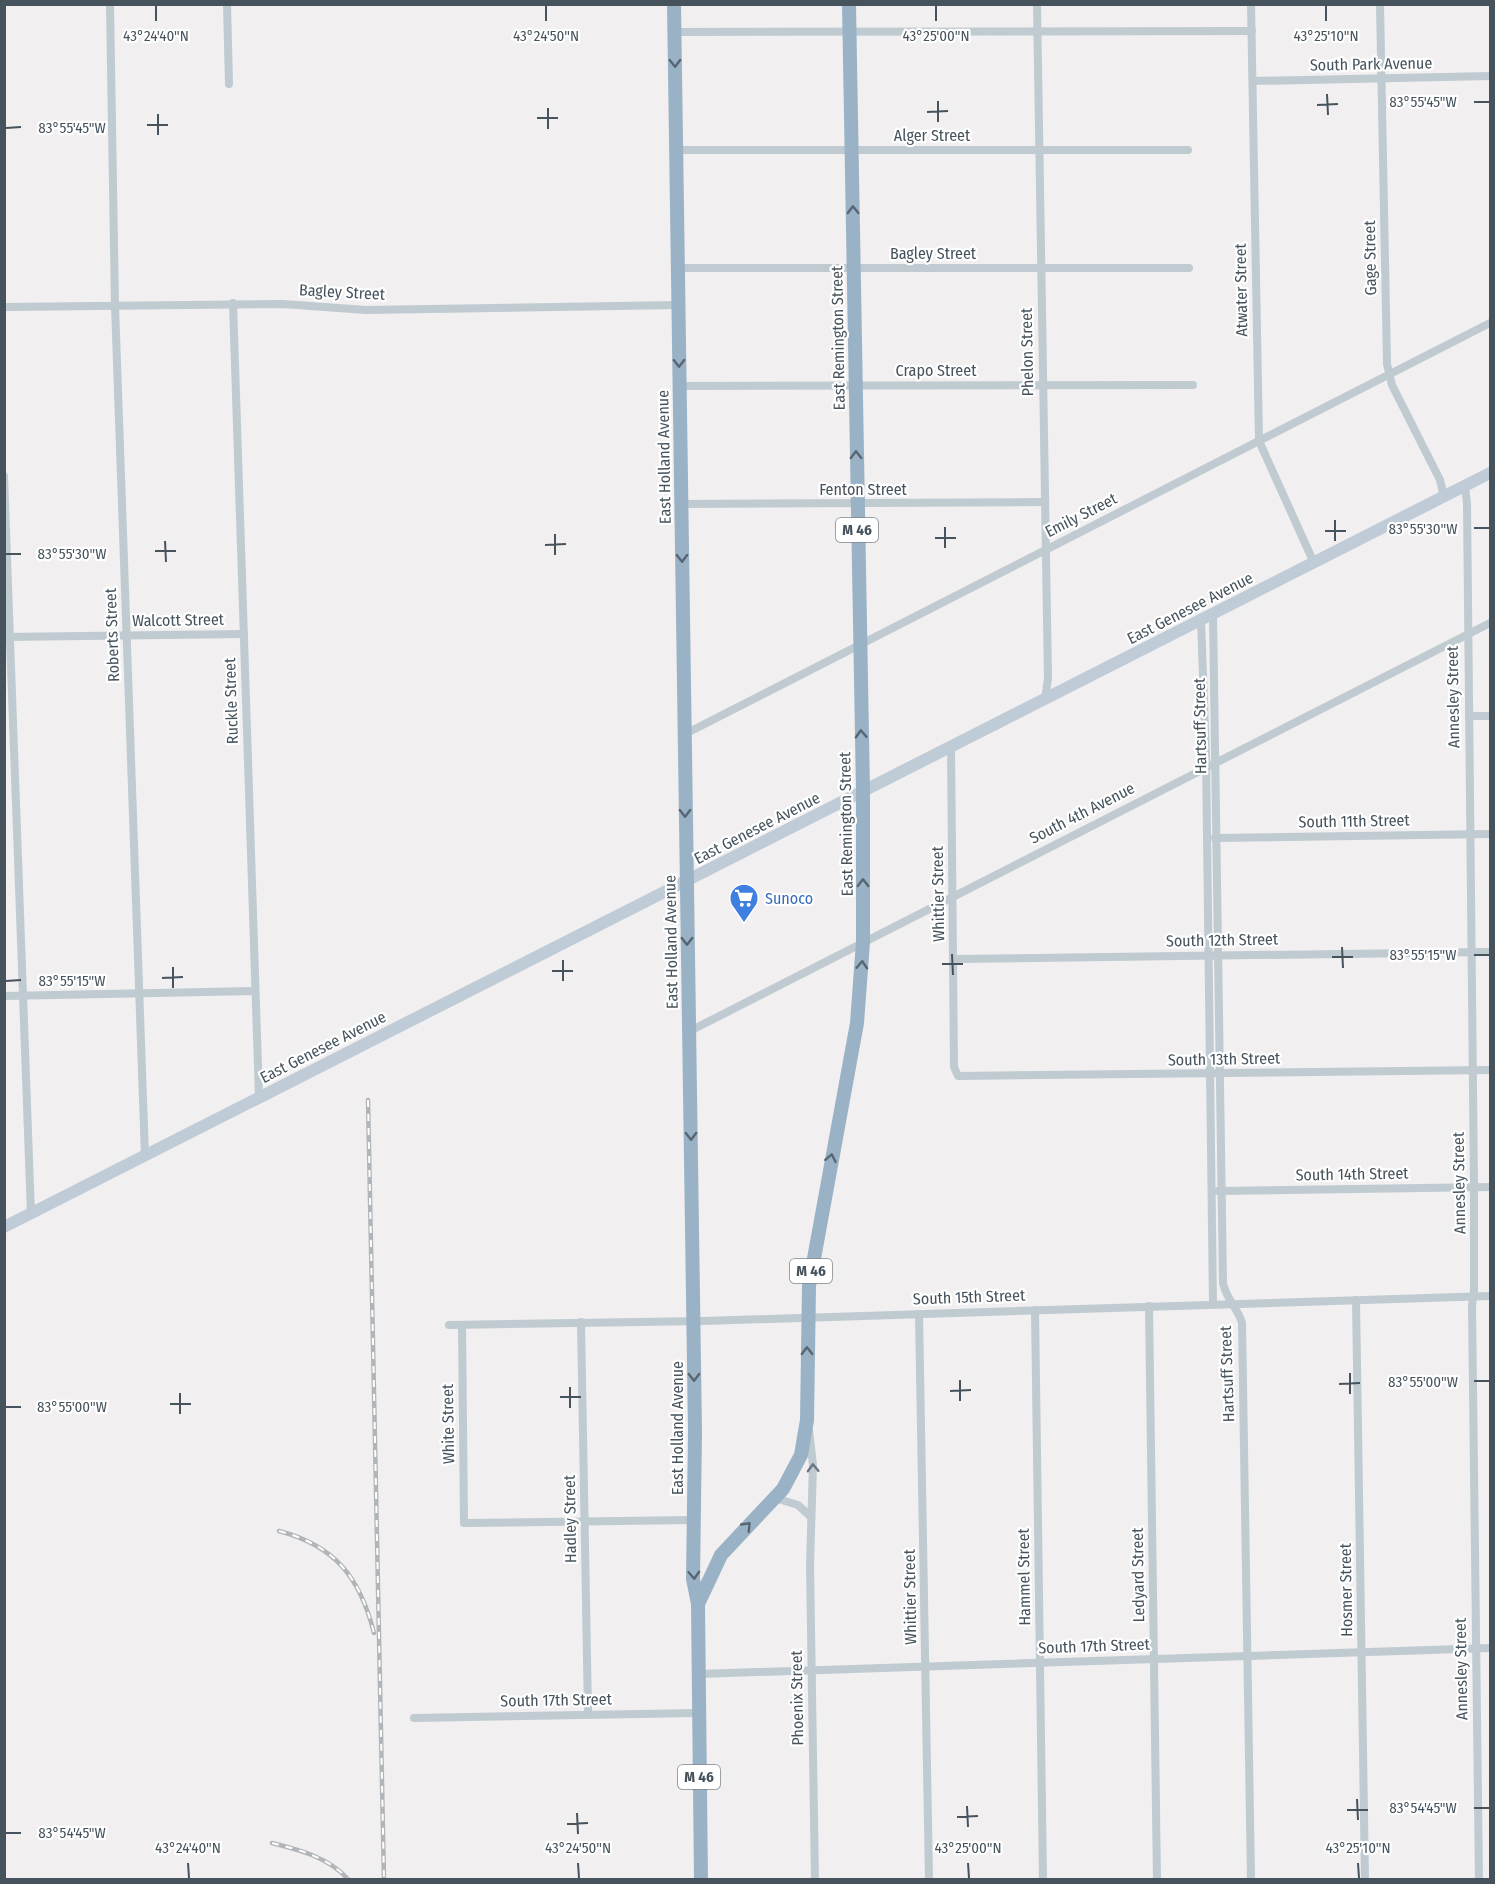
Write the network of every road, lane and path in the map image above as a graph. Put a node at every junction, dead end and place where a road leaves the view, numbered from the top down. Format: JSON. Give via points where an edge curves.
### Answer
{"nodes":[{"id":1,"x":111,"y":4,"type":"edge"},
{"id":2,"x":226,"y":4,"type":"edge"},
{"id":3,"x":674,"y":4,"type":"edge"},
{"id":4,"x":849,"y":4,"type":"edge"},
{"id":5,"x":1037,"y":4,"type":"edge"},
{"id":6,"x":1251,"y":4,"type":"edge"},
{"id":7,"x":1380,"y":4,"type":"edge"},
{"id":8,"x":1252,"y":31,"type":"junction"},
{"id":9,"x":675,"y":32,"type":"junction"},
{"id":10,"x":849,"y":32,"type":"junction"},
{"id":11,"x":1037,"y":32,"type":"junction"},
{"id":12,"x":1491,"y":76,"type":"edge"},
{"id":13,"x":1381,"y":78,"type":"junction"},
{"id":14,"x":1253,"y":81,"type":"junction"},
{"id":15,"x":229,"y":84,"type":"dead end"},
{"id":16,"x":676,"y":150,"type":"junction"},
{"id":17,"x":851,"y":150,"type":"junction"},
{"id":18,"x":1039,"y":150,"type":"junction"},
{"id":19,"x":1188,"y":150,"type":"dead end"},
{"id":20,"x":1040,"y":267,"type":"junction"},
{"id":21,"x":678,"y":268,"type":"junction"},
{"id":22,"x":854,"y":268,"type":"junction"},
{"id":23,"x":1189,"y":268,"type":"dead end"},
{"id":24,"x":232,"y":303,"type":"junction"},
{"id":25,"x":678,"y":305,"type":"junction"},
{"id":26,"x":116,"y":306,"type":"junction"},
{"id":27,"x":4,"y":307,"type":"edge"},
{"id":28,"x":1491,"y":323,"type":"edge"},
{"id":29,"x":1388,"y":376,"type":"junction"},
{"id":30,"x":1042,"y":385,"type":"junction"},
{"id":31,"x":1193,"y":385,"type":"dead end"},
{"id":32,"x":679,"y":386,"type":"junction"},
{"id":33,"x":855,"y":386,"type":"junction"},
{"id":34,"x":1259,"y":441,"type":"junction"},
{"id":35,"x":1491,"y":473,"type":"edge"},
{"id":36,"x":4,"y":476,"type":"edge"},
{"id":37,"x":1465,"y":486,"type":"junction"},
{"id":38,"x":1444,"y":497,"type":"junction"},
{"id":39,"x":1044,"y":502,"type":"junction"},
{"id":40,"x":681,"y":504,"type":"junction"},
{"id":41,"x":856,"y":504,"type":"junction"},
{"id":42,"x":1045,"y":550,"type":"junction"},
{"id":43,"x":1314,"y":563,"type":"junction"},
{"id":44,"x":1213,"y":615,"type":"junction"},
{"id":45,"x":1201,"y":621,"type":"junction"},
{"id":46,"x":1491,"y":623,"type":"edge"},
{"id":47,"x":244,"y":634,"type":"junction"},
{"id":48,"x":127,"y":635,"type":"junction"},
{"id":49,"x":1467,"y":635,"type":"junction"},
{"id":50,"x":7,"y":637,"type":"edge"},
{"id":51,"x":858,"y":644,"type":"junction"},
{"id":52,"x":1045,"y":699,"type":"junction"},
{"id":53,"x":1469,"y":716,"type":"junction"},
{"id":54,"x":1491,"y":716,"type":"edge"},
{"id":55,"x":685,"y":734,"type":"junction"},
{"id":56,"x":951,"y":747,"type":"junction"},
{"id":57,"x":1216,"y":763,"type":"junction"},
{"id":58,"x":1206,"y":767,"type":"junction"},
{"id":59,"x":863,"y":792,"type":"junction"},
{"id":60,"x":1470,"y":834,"type":"junction"},
{"id":61,"x":1491,"y":834,"type":"edge"},
{"id":62,"x":1207,"y":837,"type":"junction"},
{"id":63,"x":1218,"y":837,"type":"junction"},
{"id":64,"x":687,"y":883,"type":"junction"},
{"id":65,"x":954,"y":895,"type":"junction"},
{"id":66,"x":863,"y":942,"type":"junction"},
{"id":67,"x":1471,"y":952,"type":"junction"},
{"id":68,"x":1491,"y":952,"type":"edge"},
{"id":69,"x":1220,"y":955,"type":"junction"},
{"id":70,"x":1209,"y":956,"type":"junction"},
{"id":71,"x":955,"y":959,"type":"junction"},
{"id":72,"x":255,"y":991,"type":"junction"},
{"id":73,"x":140,"y":994,"type":"junction"},
{"id":74,"x":4,"y":996,"type":"edge"},
{"id":75,"x":23,"y":996,"type":"junction"},
{"id":76,"x":688,"y":1032,"type":"junction"},
{"id":77,"x":1472,"y":1070,"type":"junction"},
{"id":78,"x":1491,"y":1070,"type":"edge"},
{"id":79,"x":1211,"y":1074,"type":"junction"},
{"id":80,"x":1221,"y":1074,"type":"junction"},
{"id":81,"x":958,"y":1076,"type":"joint"},
{"id":82,"x":260,"y":1097,"type":"junction"},
{"id":83,"x":146,"y":1156,"type":"junction"},
{"id":84,"x":1491,"y":1186,"type":"edge"},
{"id":85,"x":1474,"y":1187,"type":"junction"},
{"id":86,"x":1217,"y":1191,"type":"junction"},
{"id":87,"x":31,"y":1214,"type":"junction"},
{"id":88,"x":4,"y":1227,"type":"edge"},
{"id":89,"x":1473,"y":1296,"type":"junction"},
{"id":90,"x":1491,"y":1296,"type":"edge"},
{"id":91,"x":1356,"y":1300,"type":"junction"},
{"id":92,"x":1213,"y":1304,"type":"junction"},
{"id":93,"x":1233,"y":1304,"type":"junction"},
{"id":94,"x":1149,"y":1306,"type":"junction"},
{"id":95,"x":1035,"y":1310,"type":"junction"},
{"id":96,"x":920,"y":1314,"type":"junction"},
{"id":97,"x":807,"y":1318,"type":"junction"},
{"id":98,"x":693,"y":1321,"type":"junction"},
{"id":99,"x":581,"y":1322,"type":"junction"},
{"id":100,"x":449,"y":1324,"type":"dead end"},
{"id":101,"x":462,"y":1325,"type":"junction"},
{"id":102,"x":807,"y":1420,"type":"junction"},
{"id":103,"x":775,"y":1498,"type":"junction"},
{"id":104,"x":810,"y":1516,"type":"junction"},
{"id":105,"x":585,"y":1520,"type":"junction"},
{"id":106,"x":693,"y":1520,"type":"junction"},
{"id":107,"x":698,"y":1604,"type":"junction"},
{"id":108,"x":1476,"y":1648,"type":"junction"},
{"id":109,"x":1491,"y":1648,"type":"edge"},
{"id":110,"x":1362,"y":1652,"type":"junction"},
{"id":111,"x":1248,"y":1656,"type":"junction"},
{"id":112,"x":1154,"y":1659,"type":"junction"},
{"id":113,"x":1041,"y":1662,"type":"junction"},
{"id":114,"x":926,"y":1666,"type":"junction"},
{"id":115,"x":812,"y":1670,"type":"junction"},
{"id":116,"x":699,"y":1674,"type":"junction"},
{"id":117,"x":698,"y":1713,"type":"junction"},
{"id":118,"x":588,"y":1714,"type":"junction"},
{"id":119,"x":414,"y":1718,"type":"dead end"},
{"id":120,"x":701,"y":1880,"type":"edge"},
{"id":121,"x":815,"y":1880,"type":"edge"},
{"id":122,"x":929,"y":1880,"type":"edge"},
{"id":123,"x":1043,"y":1880,"type":"edge"},
{"id":124,"x":1157,"y":1880,"type":"edge"},
{"id":125,"x":1251,"y":1880,"type":"edge"},
{"id":126,"x":1365,"y":1880,"type":"edge"},
{"id":127,"x":1479,"y":1880,"type":"edge"}],
"edges":[{"from":1,"to":26,"type":"street","name":"Roberts Street"},
{"from":2,"to":15,"type":"street"},
{"from":3,"to":9,"type":"highway","name":"East Holland Avenue","number":"M 46"},
{"from":4,"to":10,"type":"highway","name":"East Remington Street","number":"M 46"},
{"from":5,"to":11,"type":"street","name":"Phelon Street"},
{"from":6,"to":8,"type":"street","name":"Atwater Street"},
{"from":7,"to":13,"type":"street","name":"Gage Street"},
{"from":8,"to":11,"type":"street"},
{"from":8,"to":14,"type":"street","name":"Atwater Street"},
{"from":9,"to":10,"type":"street"},
{"from":9,"to":16,"type":"highway","name":"East Holland Avenue","number":"M 46","one_way":true},
{"from":10,"to":11,"type":"street"},
{"from":10,"to":17,"type":"highway","name":"East Remington Street","number":"M 46"},
{"from":11,"to":18,"type":"street","name":"Phelon Street"},
{"from":12,"to":13,"type":"street","name":"South Park Avenue"},
{"from":13,"to":14,"type":"street","name":"South Park Avenue"},
{"from":13,"to":29,"type":"street","name":"Gage Street"},
{"from":14,"to":34,"type":"street","name":"Atwater Street"},
{"from":16,"to":17,"type":"street","name":"Alger Street"},
{"from":16,"to":21,"type":"highway","name":"East Holland Avenue","number":"M 46"},
{"from":17,"to":18,"type":"street","name":"Alger Street"},
{"from":22,"to":17,"type":"highway","name":"East Remington Street","number":"M 46","one_way":true},
{"from":18,"to":19,"type":"street","name":"Alger Street"},
{"from":18,"to":20,"type":"street","name":"Phelon Street"},
{"from":20,"to":22,"type":"street","name":"Bagley Street"},
{"from":20,"to":23,"type":"street","name":"Bagley Street"},
{"from":20,"to":30,"type":"street","name":"Phelon Street"},
{"from":21,"to":22,"type":"street","name":"Bagley Street"},
{"from":21,"to":25,"type":"highway","name":"East Holland Avenue","number":"M 46"},
{"from":22,"to":33,"type":"highway","name":"East Remington Street","number":"M 46"},
{"from":24,"to":25,"type":"street","name":"Bagley Street","via":[[366,310]]},
{"from":24,"to":26,"type":"street","name":"Bagley Street"},
{"from":24,"to":47,"type":"street","name":"Ruckle Street"},
{"from":25,"to":32,"type":"highway","name":"East Holland Avenue","number":"M 46","one_way":true},
{"from":26,"to":27,"type":"street","name":"Bagley Street"},
{"from":26,"to":48,"type":"street","name":"Roberts Street"},
{"from":28,"to":29,"type":"street","name":"Emily Street"},
{"from":29,"to":34,"type":"street","name":"Emily Street"},
{"from":29,"to":38,"type":"street","name":"Gage Street","via":[[1440,480]]},
{"from":30,"to":31,"type":"street","name":"Crapo Street"},
{"from":30,"to":33,"type":"street","name":"Crapo Street"},
{"from":30,"to":39,"type":"street","name":"Phelon Street"},
{"from":32,"to":33,"type":"street","name":"Crapo Street"},
{"from":32,"to":40,"type":"highway","name":"East Holland Avenue","number":"M 46"},
{"from":41,"to":33,"type":"highway","name":"East Remington Street","number":"M 46","one_way":true},
{"from":34,"to":42,"type":"street","name":"Emily Street"},
{"from":34,"to":43,"type":"street","name":"Atwater Street"},
{"from":35,"to":37,"type":"main road","name":"East Genesee Avenue"},
{"from":36,"to":50,"type":"street"},
{"from":37,"to":38,"type":"main road","name":"East Genesee Avenue"},
{"from":37,"to":49,"type":"street","name":"Annesley Street"},
{"from":38,"to":43,"type":"main road","name":"East Genesee Avenue"},
{"from":39,"to":41,"type":"street","name":"Fenton Street"},
{"from":39,"to":42,"type":"street","name":"Phelon Street"},
{"from":40,"to":41,"type":"street","name":"Fenton Street"},
{"from":40,"to":55,"type":"highway","name":"East Holland Avenue","number":"M 46","one_way":true},
{"from":41,"to":51,"type":"highway","name":"East Remington Street","number":"M 46"},
{"from":42,"to":51,"type":"street","name":"Emily Street"},
{"from":42,"to":52,"type":"street","name":"Phelon Street"},
{"from":43,"to":44,"type":"main road","name":"East Genesee Avenue"},
{"from":44,"to":45,"type":"main road","name":"East Genesee Avenue"},
{"from":44,"to":57,"type":"street","name":"Hartsuff Street"},
{"from":45,"to":52,"type":"main road","name":"East Genesee Avenue"},
{"from":45,"to":58,"type":"street","name":"Hartsuff Street"},
{"from":46,"to":49,"type":"street","name":"South 4th Avenue"},
{"from":47,"to":48,"type":"street","name":"Walcott Street"},
{"from":47,"to":72,"type":"street","name":"Ruckle Street"},
{"from":48,"to":50,"type":"street","name":"Walcott Street"},
{"from":48,"to":73,"type":"street","name":"Roberts Street"},
{"from":49,"to":53,"type":"street","name":"Annesley Street"},
{"from":49,"to":57,"type":"street","name":"South 4th Avenue"},
{"from":50,"to":75,"type":"street"},
{"from":51,"to":55,"type":"street","name":"Emily Street"},
{"from":59,"to":51,"type":"highway","name":"East Remington Street","number":"M 46","one_way":true},
{"from":52,"to":56,"type":"main road","name":"East Genesee Avenue"},
{"from":53,"to":54,"type":"street"},
{"from":53,"to":60,"type":"street","name":"Annesley Street"},
{"from":55,"to":64,"type":"highway","name":"East Holland Avenue","number":"M 46","one_way":true},
{"from":56,"to":59,"type":"main road","name":"East Genesee Avenue"},
{"from":56,"to":65,"type":"street","name":"Whittier Street"},
{"from":57,"to":58,"type":"street","name":"South 4th Avenue"},
{"from":57,"to":63,"type":"street","name":"Hartsuff Street"},
{"from":58,"to":62,"type":"street","name":"Hartsuff Street"},
{"from":58,"to":65,"type":"street","name":"South 4th Avenue"},
{"from":59,"to":64,"type":"main road","name":"East Genesee Avenue"},
{"from":66,"to":59,"type":"highway","name":"East Remington Street","number":"M 46","one_way":true},
{"from":60,"to":61,"type":"street","name":"South 11th Street"},
{"from":60,"to":63,"type":"street","name":"South 11th Street"},
{"from":60,"to":67,"type":"street","name":"Annesley Street"},
{"from":62,"to":63,"type":"street"},
{"from":62,"to":70,"type":"street","name":"Hartsuff Street"},
{"from":63,"to":69,"type":"street","name":"Hartsuff Street"},
{"from":64,"to":76,"type":"highway","name":"East Holland Avenue","number":"M 46","one_way":true},
{"from":64,"to":82,"type":"main road","name":"East Genesee Avenue"},
{"from":65,"to":66,"type":"street","name":"South 4th Avenue"},
{"from":65,"to":71,"type":"street","name":"Whittier Street"},
{"from":66,"to":76,"type":"street","name":"South 4th Avenue"},
{"from":97,"to":66,"type":"highway","name":"East Remington Street","number":"M 46","one_way":true,"via":[[816,1237],[857,1023]]},
{"from":67,"to":68,"type":"street","name":"South 12th Street"},
{"from":67,"to":69,"type":"street","name":"South 12th Street"},
{"from":67,"to":77,"type":"street","name":"Annesley Street"},
{"from":69,"to":70,"type":"street","name":"South 12th Street"},
{"from":69,"to":80,"type":"street","name":"Hartsuff Street"},
{"from":70,"to":71,"type":"street","name":"South 12th Street"},
{"from":70,"to":79,"type":"street","name":"Hartsuff Street"},
{"from":71,"to":81,"type":"street","name":"Whittier Street","via":[[954,1067]]},
{"from":72,"to":73,"type":"street"},
{"from":72,"to":82,"type":"street","name":"Ruckle Street"},
{"from":73,"to":75,"type":"street"},
{"from":73,"to":83,"type":"street","name":"Roberts Street"},
{"from":74,"to":75,"type":"street"},
{"from":75,"to":87,"type":"street"},
{"from":76,"to":98,"type":"highway","name":"East Holland Avenue","number":"M 46","one_way":true},
{"from":77,"to":78,"type":"street","name":"South 13th Street"},
{"from":77,"to":80,"type":"street","name":"South 13th Street"},
{"from":77,"to":85,"type":"street","name":"Annesley Street"},
{"from":79,"to":80,"type":"street","name":"South 13th Street"},
{"from":79,"to":81,"type":"street","name":"South 13th Street"},
{"from":79,"to":86,"type":"street","name":"Hartsuff Street"},
{"from":80,"to":86,"type":"street","name":"Hartsuff Street"},
{"from":82,"to":83,"type":"main road","name":"East Genesee Avenue"},
{"from":83,"to":87,"type":"main road","name":"East Genesee Avenue"},
{"from":84,"to":85,"type":"street","name":"South 14th Street"},
{"from":85,"to":86,"type":"street","name":"South 14th Street"},
{"from":85,"to":89,"type":"street","name":"Annesley Street"},
{"from":86,"to":92,"type":"street","name":"Hartsuff Street"},
{"from":86,"to":93,"type":"street","name":"Hartsuff Street","via":[[1223,1283]]},
{"from":87,"to":88,"type":"main road","name":"East Genesee Avenue"},
{"from":89,"to":90,"type":"street","name":"South 15th Street"},
{"from":89,"to":91,"type":"street","name":"South 15th Street"},
{"from":89,"to":108,"type":"street","name":"Annesley Street"},
{"from":91,"to":93,"type":"street","name":"South 15th Street"},
{"from":91,"to":110,"type":"street","name":"Hosmer Street"},
{"from":92,"to":93,"type":"street","name":"South 15th Street"},
{"from":92,"to":94,"type":"street","name":"South 15th Street"},
{"from":93,"to":111,"type":"street","name":"Hartsuff Street","via":[[1242,1323]]},
{"from":94,"to":95,"type":"street","name":"South 15th Street"},
{"from":94,"to":112,"type":"street","name":"Ledyard Street"},
{"from":95,"to":96,"type":"street","name":"South 15th Street"},
{"from":95,"to":113,"type":"street","name":"Hammel Street"},
{"from":96,"to":97,"type":"street","name":"South 15th Street"},
{"from":96,"to":114,"type":"street","name":"Whittier Street"},
{"from":97,"to":98,"type":"street","name":"South 15th Street"},
{"from":102,"to":97,"type":"highway","name":"East Remington Street","number":"M 46","one_way":true},
{"from":98,"to":99,"type":"street","name":"South 15th Street"},
{"from":98,"to":106,"type":"highway","name":"East Holland Avenue","number":"M 46","one_way":true},
{"from":99,"to":101,"type":"street","name":"South 15th Street"},
{"from":99,"to":105,"type":"street","name":"Hadley Street"},
{"from":100,"to":101,"type":"street","name":"South 15th Street"},
{"from":101,"to":105,"type":"street","name":"White Street","via":[[464,1523]]},
{"from":102,"to":103,"type":"highway","name":"East Remington Street","number":"M 46","via":[[796,1467]]},
{"from":104,"to":102,"type":"street","name":"Phoenix Street","one_way":true,"via":[[813,1465]]},
{"from":103,"to":104,"type":"street","via":[[798,1505]]},
{"from":107,"to":103,"type":"highway","name":"East Remington Street","number":"M 46","one_way":true,"via":[[721,1555]]},
{"from":104,"to":115,"type":"street","name":"Phoenix Street"},
{"from":105,"to":106,"type":"street"},
{"from":105,"to":118,"type":"street","name":"Hadley Street"},
{"from":106,"to":107,"type":"highway","name":"East Holland Avenue","number":"M 46","one_way":true,"via":[[693,1579]]},
{"from":107,"to":116,"type":"highway","name":"East Holland Avenue","number":"M 46"},
{"from":108,"to":109,"type":"street","name":"South 17th Street"},
{"from":108,"to":110,"type":"street","name":"South 17th Street"},
{"from":108,"to":127,"type":"street","name":"Annesley Street"},
{"from":110,"to":111,"type":"street","name":"South 17th Street"},
{"from":110,"to":126,"type":"street","name":"Hosmer Street"},
{"from":111,"to":112,"type":"street","name":"South 17th Street"},
{"from":111,"to":125,"type":"street","name":"Hartsuff Street"},
{"from":112,"to":113,"type":"street","name":"South 17th Street"},
{"from":112,"to":124,"type":"street","name":"Ledyard Street"},
{"from":113,"to":114,"type":"street","name":"South 17th Street"},
{"from":113,"to":123,"type":"street","name":"Hammel Street"},
{"from":114,"to":115,"type":"street","name":"South 17th Street"},
{"from":114,"to":122,"type":"street","name":"Whittier Street"},
{"from":115,"to":116,"type":"street","name":"South 17th Street"},
{"from":115,"to":121,"type":"street","name":"Phoenix Street"},
{"from":116,"to":117,"type":"highway","name":"East Holland Avenue","number":"M 46"},
{"from":117,"to":118,"type":"street","name":"South 17th Street"},
{"from":117,"to":120,"type":"highway","name":"East Holland Avenue","number":"M 46"},
{"from":118,"to":119,"type":"street","name":"South 17th Street"}]}
